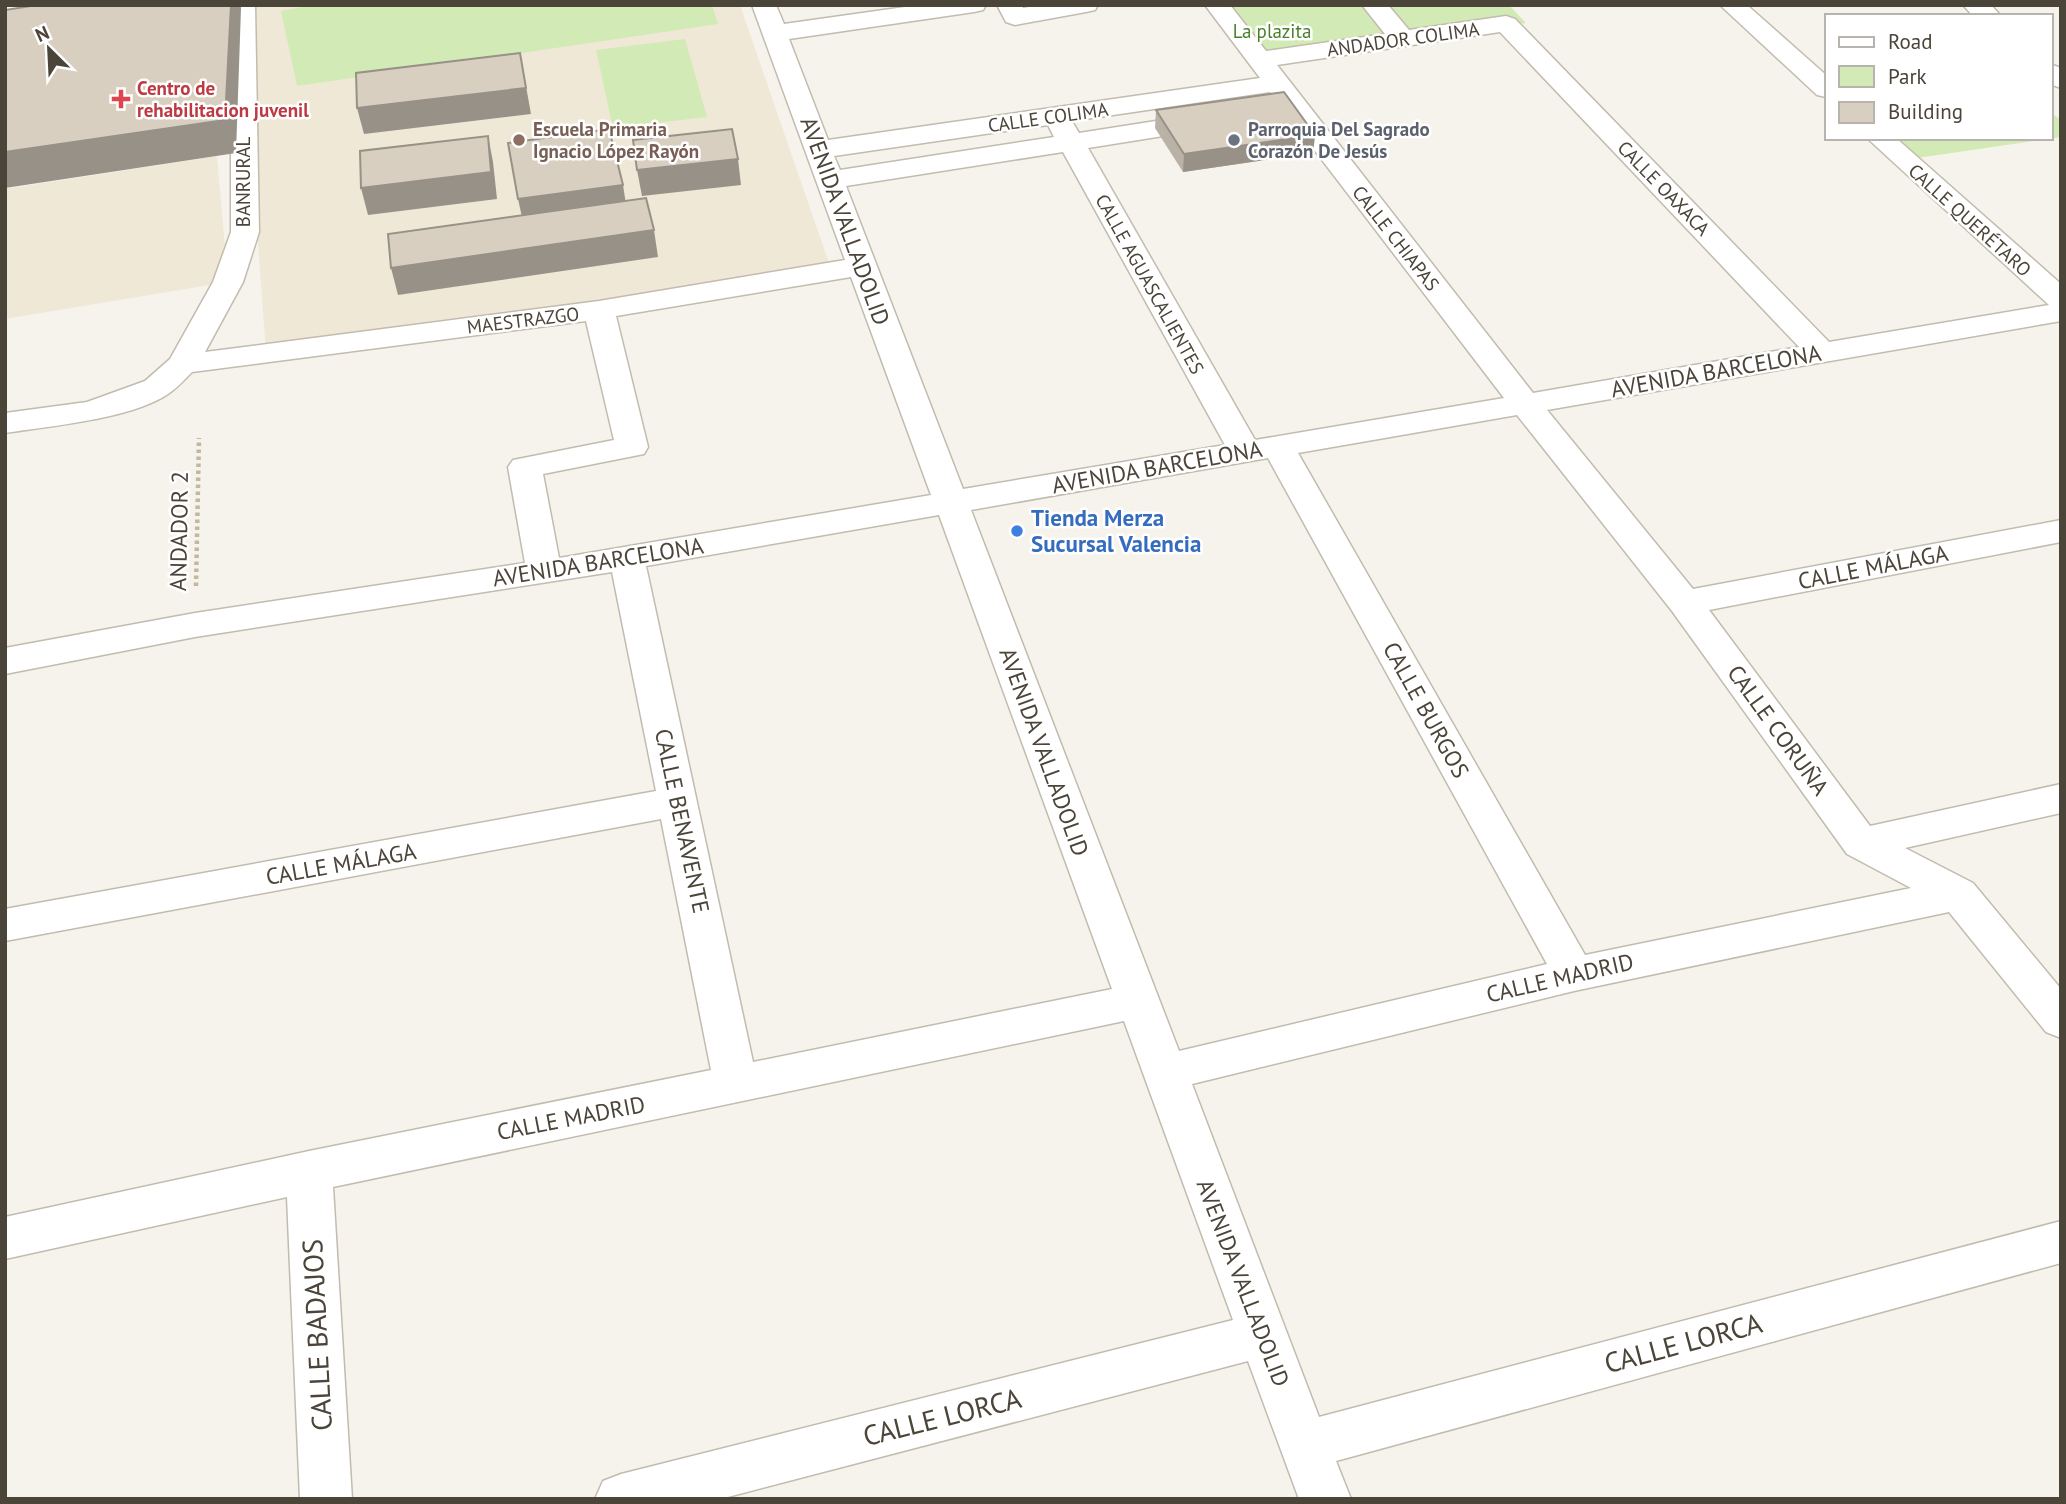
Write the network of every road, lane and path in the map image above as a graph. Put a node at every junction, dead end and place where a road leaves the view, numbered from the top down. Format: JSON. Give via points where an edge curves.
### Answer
{"nodes":[{"id":1,"x":243,"y":5,"type":"edge"},
{"id":2,"x":764,"y":5,"type":"edge"},
{"id":3,"x":974,"y":5,"type":"edge"},
{"id":4,"x":1086,"y":5,"type":"edge"},
{"id":5,"x":1217,"y":5,"type":"edge"},
{"id":6,"x":1374,"y":5,"type":"edge"},
{"id":7,"x":1732,"y":5,"type":"edge"},
{"id":8,"x":1012,"y":11,"type":"edge"},
{"id":9,"x":1506,"y":24,"type":"joint"},
{"id":10,"x":775,"y":33,"type":"junction"},
{"id":11,"x":1403,"y":39,"type":"junction"},
{"id":12,"x":1258,"y":60,"type":"junction"},
{"id":13,"x":1277,"y":83,"type":"junction"},
{"id":14,"x":1825,"y":88,"type":"edge"},
{"id":15,"x":1056,"y":116,"type":"junction"},
{"id":16,"x":1231,"y":117,"type":"edge"},
{"id":17,"x":1882,"y":140,"type":"edge"},
{"id":18,"x":1071,"y":142,"type":"junction"},
{"id":19,"x":819,"y":150,"type":"junction"},
{"id":20,"x":830,"y":180,"type":"junction"},
{"id":21,"x":862,"y":267,"type":"junction"},
{"id":22,"x":2061,"y":300,"type":"edge"},
{"id":23,"x":599,"y":310,"type":"junction"},
{"id":24,"x":2061,"y":312,"type":"edge"},
{"id":25,"x":1822,"y":353,"type":"junction"},
{"id":26,"x":183,"y":364,"type":"junction"},
{"id":27,"x":1524,"y":404,"type":"junction"},
{"id":28,"x":5,"y":423,"type":"edge"},
{"id":29,"x":199,"y":438,"type":"dead end"},
{"id":30,"x":1261,"y":449,"type":"junction"},
{"id":31,"x":950,"y":503,"type":"junction"},
{"id":32,"x":2061,"y":531,"type":"edge"},
{"id":33,"x":627,"y":558,"type":"junction"},
{"id":34,"x":544,"y":572,"type":"junction"},
{"id":35,"x":1685,"y":603,"type":"junction"},
{"id":36,"x":195,"y":625,"type":"junction"},
{"id":37,"x":5,"y":661,"type":"edge"},
{"id":38,"x":2061,"y":798,"type":"edge"},
{"id":39,"x":677,"y":802,"type":"junction"},
{"id":40,"x":1861,"y":843,"type":"junction"},
{"id":41,"x":1958,"y":894,"type":"junction"},
{"id":42,"x":5,"y":925,"type":"edge"},
{"id":43,"x":1574,"y":974,"type":"junction"},
{"id":44,"x":1136,"y":1001,"type":"junction"},
{"id":45,"x":2061,"y":1020,"type":"edge"},
{"id":46,"x":1163,"y":1073,"type":"junction"},
{"id":47,"x":736,"y":1085,"type":"junction"},
{"id":48,"x":309,"y":1171,"type":"junction"},
{"id":49,"x":5,"y":1238,"type":"edge"},
{"id":50,"x":2061,"y":1242,"type":"edge"},
{"id":51,"x":1263,"y":1335,"type":"junction"},
{"id":52,"x":1305,"y":1445,"type":"junction"},
{"id":53,"x":326,"y":1499,"type":"edge"},
{"id":54,"x":621,"y":1499,"type":"edge"},
{"id":55,"x":1325,"y":1499,"type":"edge"}],
"edges":[{"from":1,"to":26,"type":"street","name":"BANRURAL","via":[[245,232],[228,282]]},
{"from":2,"to":10,"type":"street","name":"AVENIDA VALLADOLID"},
{"from":3,"to":10,"type":"street"},
{"from":4,"to":8,"type":"street"},
{"from":5,"to":12,"type":"street","name":"CALLE CHIAPAS"},
{"from":6,"to":11,"type":"street"},
{"from":7,"to":14,"type":"street"},
{"from":9,"to":11,"type":"street","name":"ANDADOR COLIMA"},
{"from":9,"to":25,"type":"street","name":"CALLE OAXACA"},
{"from":10,"to":19,"type":"street","name":"AVENIDA VALLADOLID"},
{"from":11,"to":12,"type":"street","name":"ANDADOR COLIMA"},
{"from":12,"to":13,"type":"street","name":"CALLE CHIAPAS"},
{"from":13,"to":15,"type":"street","name":"CALLE COLIMA"},
{"from":13,"to":27,"type":"street","name":"CALLE CHIAPAS","via":[[1282,110]]},
{"from":15,"to":18,"type":"street","name":"CALLE AGUASCALIENTES"},
{"from":15,"to":19,"type":"street","name":"CALLE COLIMA"},
{"from":16,"to":18,"type":"street"},
{"from":17,"to":22,"type":"street","name":"CALLE QUERÉTARO"},
{"from":18,"to":20,"type":"street"},
{"from":18,"to":30,"type":"street","name":"CALLE AGUASCALIENTES"},
{"from":19,"to":20,"type":"street","name":"AVENIDA VALLADOLID"},
{"from":20,"to":21,"type":"street","name":"AVENIDA VALLADOLID"},
{"from":21,"to":23,"type":"street","name":"MAESTRAZGO"},
{"from":21,"to":31,"type":"street","name":"AVENIDA VALLADOLID"},
{"from":23,"to":26,"type":"street","name":"MAESTRAZGO"},
{"from":23,"to":34,"type":"street","via":[[632,447],[525,467]]},
{"from":24,"to":25,"type":"street","name":"AVENIDA BARCELONA"},
{"from":25,"to":27,"type":"street","name":"AVENIDA BARCELONA"},
{"from":26,"to":28,"type":"street","name":"BANRURAL","via":[[156,387],[121,402]]},
{"from":27,"to":30,"type":"street","name":"AVENIDA BARCELONA"},
{"from":27,"to":35,"type":"street","name":"CALLE CORUÑA"},
{"from":29,"to":36,"type":"path","name":"ANDADOR 2"},
{"from":30,"to":31,"type":"street","name":"AVENIDA BARCELONA"},
{"from":30,"to":43,"type":"street","name":"CALLE BURGOS"},
{"from":31,"to":33,"type":"street","name":"AVENIDA BARCELONA"},
{"from":31,"to":44,"type":"street","name":"AVENIDA VALLADOLID"},
{"from":32,"to":35,"type":"street","name":"CALLE MÁLAGA"},
{"from":33,"to":34,"type":"street","name":"AVENIDA BARCELONA"},
{"from":33,"to":39,"type":"street","name":"CALLE BENAVENTE"},
{"from":34,"to":36,"type":"street","name":"AVENIDA BARCELONA"},
{"from":35,"to":40,"type":"street","name":"CALLE CORUÑA"},
{"from":36,"to":37,"type":"street","name":"AVENIDA BARCELONA"},
{"from":38,"to":40,"type":"street"},
{"from":39,"to":42,"type":"street","name":"CALLE MÁLAGA"},
{"from":39,"to":47,"type":"street","name":"CALLE BENAVENTE"},
{"from":40,"to":41,"type":"street","name":"CALLE CORUÑA"},
{"from":41,"to":43,"type":"street","name":"CALLE MADRID"},
{"from":41,"to":45,"type":"street","name":"CALLE CORUÑA"},
{"from":43,"to":46,"type":"street","name":"CALLE MADRID"},
{"from":44,"to":46,"type":"street","name":"AVENIDA VALLADOLID"},
{"from":44,"to":47,"type":"street","name":"CALLE MADRID"},
{"from":46,"to":51,"type":"street","name":"AVENIDA VALLADOLID"},
{"from":47,"to":48,"type":"street","name":"CALLE MADRID"},
{"from":48,"to":49,"type":"street","name":"CALLE MADRID"},
{"from":48,"to":53,"type":"street","name":"CALLE BADAJOS"},
{"from":50,"to":52,"type":"street","name":"CALLE LORCA"},
{"from":51,"to":52,"type":"street","name":"AVENIDA VALLADOLID"},
{"from":51,"to":54,"type":"street","name":"CALLE LORCA"},
{"from":52,"to":55,"type":"street","name":"AVENIDA VALLADOLID"}]}
